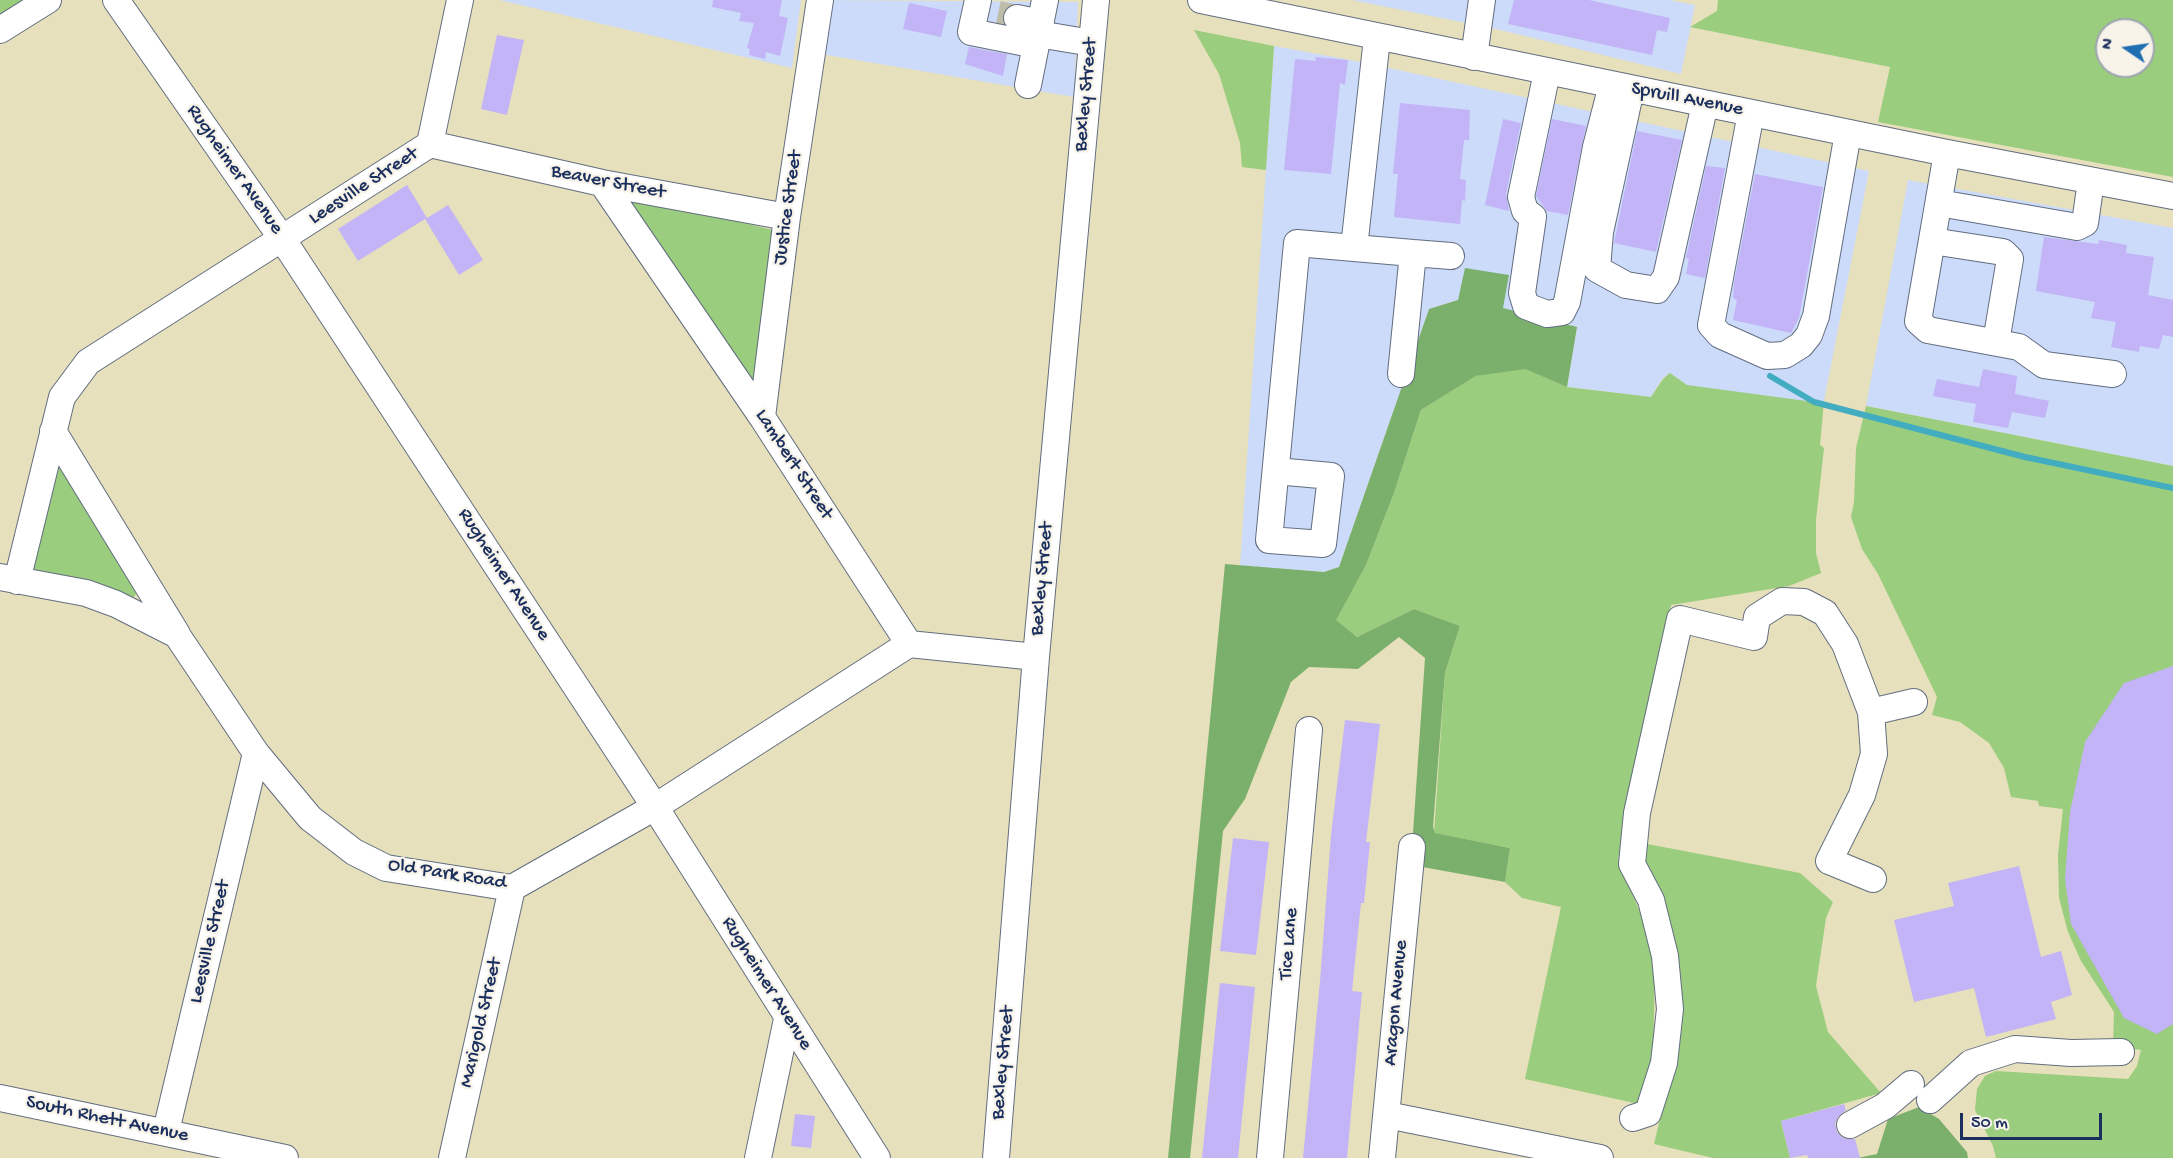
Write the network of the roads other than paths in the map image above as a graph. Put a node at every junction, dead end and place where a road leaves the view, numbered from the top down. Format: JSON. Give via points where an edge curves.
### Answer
{"nodes":[{"id":1,"x":48,"y":0,"type":"edge"},
{"id":2,"x":116,"y":0,"type":"edge"},
{"id":3,"x":460,"y":0,"type":"edge"},
{"id":4,"x":820,"y":0,"type":"edge"},
{"id":5,"x":1096,"y":0,"type":"edge"},
{"id":6,"x":1201,"y":0,"type":"edge"},
{"id":7,"x":1482,"y":0,"type":"edge"},
{"id":8,"x":1022,"y":14,"type":"edge"},
{"id":9,"x":0,"y":30,"type":"edge"},
{"id":10,"x":1377,"y":38,"type":"junction"},
{"id":11,"x":1092,"y":42,"type":"junction"},
{"id":12,"x":1474,"y":57,"type":"junction"},
{"id":13,"x":1547,"y":72,"type":"junction"},
{"id":14,"x":1028,"y":85,"type":"dead end"},
{"id":15,"x":1622,"y":87,"type":"junction"},
{"id":16,"x":1705,"y":104,"type":"junction"},
{"id":17,"x":1751,"y":113,"type":"junction"},
{"id":18,"x":1848,"y":133,"type":"junction"},
{"id":19,"x":430,"y":144,"type":"junction"},
{"id":20,"x":1947,"y":153,"type":"junction"},
{"id":21,"x":2091,"y":181,"type":"junction"},
{"id":22,"x":602,"y":183,"type":"junction"},
{"id":23,"x":2173,"y":196,"type":"edge"},
{"id":24,"x":1939,"y":203,"type":"junction"},
{"id":25,"x":787,"y":217,"type":"junction"},
{"id":26,"x":283,"y":240,"type":"junction"},
{"id":27,"x":1932,"y":241,"type":"junction"},
{"id":28,"x":1354,"y":248,"type":"junction"},
{"id":29,"x":1413,"y":254,"type":"junction"},
{"id":30,"x":1450,"y":256,"type":"dead end"},
{"id":31,"x":1996,"y":342,"type":"junction"},
{"id":32,"x":1401,"y":374,"type":"dead end"},
{"id":33,"x":2113,"y":374,"type":"dead end"},
{"id":34,"x":762,"y":417,"type":"junction"},
{"id":35,"x":53,"y":431,"type":"junction"},
{"id":36,"x":1276,"y":471,"type":"dead end"},
{"id":37,"x":9,"y":579,"type":"edge"},
{"id":38,"x":177,"y":634,"type":"junction"},
{"id":39,"x":909,"y":644,"type":"junction"},
{"id":40,"x":1036,"y":657,"type":"junction"},
{"id":41,"x":1914,"y":702,"type":"dead end"},
{"id":42,"x":1871,"y":712,"type":"junction"},
{"id":43,"x":1309,"y":730,"type":"dead end"},
{"id":44,"x":255,"y":753,"type":"junction"},
{"id":45,"x":655,"y":807,"type":"junction"},
{"id":46,"x":1412,"y":847,"type":"dead end"},
{"id":47,"x":1873,"y":879,"type":"dead end"},
{"id":48,"x":512,"y":888,"type":"junction"},
{"id":49,"x":787,"y":1019,"type":"junction"},
{"id":50,"x":2121,"y":1052,"type":"dead end"},
{"id":51,"x":1911,"y":1084,"type":"dead end"},
{"id":52,"x":0,"y":1098,"type":"edge"},
{"id":53,"x":1930,"y":1100,"type":"dead end"},
{"id":54,"x":1387,"y":1114,"type":"junction"},
{"id":55,"x":1633,"y":1118,"type":"dead end"},
{"id":56,"x":1850,"y":1125,"type":"dead end"},
{"id":57,"x":166,"y":1131,"type":"junction"},
{"id":58,"x":285,"y":1158,"type":"edge"},
{"id":59,"x":452,"y":1158,"type":"edge"},
{"id":60,"x":758,"y":1158,"type":"edge"},
{"id":61,"x":877,"y":1158,"type":"edge"},
{"id":62,"x":996,"y":1158,"type":"edge"},
{"id":63,"x":1270,"y":1158,"type":"edge"},
{"id":64,"x":1382,"y":1158,"type":"edge"},
{"id":65,"x":1600,"y":1158,"type":"edge"}],
"edges":[{"from":1,"to":9,"type":"street"},
{"from":2,"to":26,"type":"street","name":"Rugheimer Avenue"},
{"from":3,"to":19,"type":"street","name":"Leesville Street"},
{"from":4,"to":25,"type":"street","name":"Justice Street"},
{"from":5,"to":11,"type":"street","name":"Bexley Street"},
{"from":6,"to":10,"type":"street","name":"Spruill Avenue"},
{"from":7,"to":12,"type":"street"},
{"from":8,"to":11,"type":"street"},
{"from":8,"to":14,"type":"street"},
{"from":10,"to":12,"type":"street","name":"Spruill Avenue"},
{"from":10,"to":28,"type":"street"},
{"from":11,"to":40,"type":"street","name":"Bexley Street"},
{"from":12,"to":13,"type":"street","name":"Spruill Avenue"},
{"from":13,"to":15,"type":"street","name":"Spruill Avenue"},
{"from":13,"to":15,"type":"street","via":[[1521,197],[1525,211],[1533,218],[1522,293],[1526,306],[1547,314],[1562,312],[1567,302],[1596,147]]},
{"from":15,"to":16,"type":"street","name":"Spruill Avenue"},
{"from":15,"to":16,"type":"street","via":[[1597,270],[1626,285],[1657,290],[1666,277]]},
{"from":16,"to":17,"type":"street","name":"Spruill Avenue"},
{"from":17,"to":18,"type":"street","name":"Spruill Avenue"},
{"from":17,"to":18,"type":"street","via":[[1711,324],[1720,335],[1767,356],[1785,355],[1801,345],[1816,316]]},
{"from":18,"to":20,"type":"street","name":"Spruill Avenue"},
{"from":19,"to":22,"type":"street","name":"Beaver Street"},
{"from":19,"to":26,"type":"street","name":"Leesville Street"},
{"from":20,"to":21,"type":"street","name":"Spruill Avenue"},
{"from":20,"to":24,"type":"street"},
{"from":21,"to":23,"type":"street","name":"Spruill Avenue"},
{"from":21,"to":24,"type":"street","via":[[2085,223],[2077,227]]},
{"from":22,"to":25,"type":"street","name":"Beaver Street"},
{"from":22,"to":34,"type":"street","name":"Lambert Street"},
{"from":24,"to":27,"type":"street"},
{"from":25,"to":34,"type":"street","name":"Justice Street"},
{"from":26,"to":35,"type":"street","name":"Leesville Street","via":[[88,362],[62,398]]},
{"from":26,"to":45,"type":"street","name":"Rugheimer Avenue"},
{"from":27,"to":31,"type":"street","via":[[1918,321],[1928,330]]},
{"from":27,"to":31,"type":"street","via":[[2003,252],[2010,260]]},
{"from":28,"to":29,"type":"street"},
{"from":28,"to":36,"type":"street","via":[[1298,243]]},
{"from":29,"to":30,"type":"street"},
{"from":29,"to":32,"type":"street"},
{"from":31,"to":33,"type":"street","via":[[2019,347],[2044,365]]},
{"from":34,"to":39,"type":"street","name":"Lambert Street"},
{"from":35,"to":37,"type":"street","name":"Leesville Street"},
{"from":35,"to":38,"type":"street"},
{"from":37,"to":38,"type":"street","via":[[86,593]]},
{"from":38,"to":44,"type":"street","name":"Old Park Road"},
{"from":39,"to":40,"type":"street"},
{"from":39,"to":45,"type":"street","name":"Old Park Road"},
{"from":40,"to":62,"type":"street","name":"Bexley Street"},
{"from":41,"to":42,"type":"street"},
{"from":42,"to":47,"type":"street","via":[[1874,754],[1862,795],[1829,861]]},
{"from":42,"to":55,"type":"street","via":[[1845,644],[1825,613],[1804,603],[1782,601],[1757,617],[1754,637],[1680,619],[1637,813],[1632,864],[1651,900],[1665,956],[1670,1009],[1664,1063],[1648,1113]]},
{"from":43,"to":63,"type":"street","name":"Tice Lane"},
{"from":44,"to":48,"type":"street","name":"Old Park Road","via":[[310,818],[354,852],[386,868]]},
{"from":44,"to":57,"type":"street","name":"Leesville Street"},
{"from":45,"to":48,"type":"street","name":"Old Park Road"},
{"from":45,"to":49,"type":"street","name":"Rugheimer Avenue"},
{"from":46,"to":54,"type":"street","name":"Aragon Avenue"},
{"from":48,"to":59,"type":"street","name":"Marigold Street"},
{"from":49,"to":60,"type":"street"},
{"from":49,"to":61,"type":"street","name":"Rugheimer Avenue"},
{"from":50,"to":53,"type":"street","via":[[2015,1049],[1971,1063]]},
{"from":51,"to":56,"type":"street","via":[[1886,1106]]},
{"from":52,"to":57,"type":"street","name":"South Rhett Avenue"},
{"from":54,"to":64,"type":"street","name":"Aragon Avenue"},
{"from":54,"to":65,"type":"street"},
{"from":57,"to":58,"type":"street","name":"South Rhett Avenue"}]}
